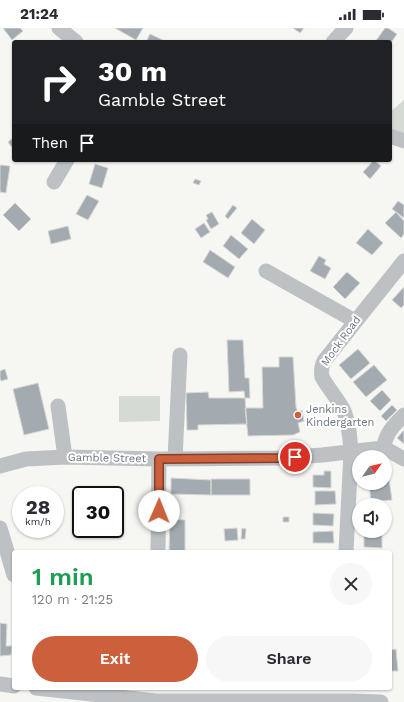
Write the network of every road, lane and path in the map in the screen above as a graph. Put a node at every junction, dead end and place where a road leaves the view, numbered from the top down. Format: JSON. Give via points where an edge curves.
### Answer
{"nodes":[{"id":1,"x":59,"y":28,"type":"edge"},
{"id":2,"x":346,"y":28,"type":"edge"},
{"id":3,"x":74,"y":40,"type":"edge"},
{"id":4,"x":335,"y":40,"type":"edge"},
{"id":5,"x":392,"y":137,"type":"edge"},
{"id":6,"x":404,"y":141,"type":"edge"},
{"id":7,"x":66,"y":162,"type":"edge"},
{"id":8,"x":54,"y":182,"type":"dead end"},
{"id":9,"x":404,"y":261,"type":"edge"},
{"id":10,"x":266,"y":271,"type":"dead end"},
{"id":11,"x":355,"y":321,"type":"junction"},
{"id":12,"x":180,"y":355,"type":"dead end"},
{"id":13,"x":58,"y":406,"type":"dead end"},
{"id":14,"x":404,"y":415,"type":"edge"},
{"id":15,"x":383,"y":448,"type":"junction"},
{"id":16,"x":351,"y":452,"type":"junction"},
{"id":17,"x":65,"y":457,"type":"junction"},
{"id":18,"x":159,"y":459,"type":"junction"},
{"id":19,"x":175,"y":459,"type":"junction"},
{"id":20,"x":404,"y":459,"type":"edge"},
{"id":21,"x":0,"y":466,"type":"edge"},
{"id":22,"x":0,"y":528,"type":"edge"},
{"id":23,"x":158,"y":550,"type":"edge"},
{"id":24,"x":346,"y":550,"type":"edge"},
{"id":25,"x":12,"y":568,"type":"edge"},
{"id":26,"x":0,"y":684,"type":"edge"},
{"id":27,"x":12,"y":686,"type":"edge"},
{"id":28,"x":73,"y":690,"type":"edge"},
{"id":29,"x":156,"y":695,"type":"edge"},
{"id":30,"x":381,"y":702,"type":"edge"}],
"edges":[{"from":1,"to":3,"type":"street"},
{"from":2,"to":4,"type":"street"},
{"from":5,"to":6,"type":"street"},
{"from":7,"to":8,"type":"street"},
{"from":9,"to":11,"type":"street","name":"Mock Road"},
{"from":10,"to":11,"type":"street"},
{"from":11,"to":16,"type":"street","name":"Mock Road","via":[[321,366],[324,382],[346,417]]},
{"from":12,"to":19,"type":"street"},
{"from":13,"to":17,"type":"street"},
{"from":14,"to":15,"type":"street","via":[[386,436]]},
{"from":15,"to":16,"type":"street","name":"Gamble Street"},
{"from":15,"to":20,"type":"street"},
{"from":16,"to":19,"type":"street","name":"Gamble Street","via":[[282,458]]},
{"from":16,"to":24,"type":"street","name":"Mock Road"},
{"from":17,"to":18,"type":"street","name":"Gamble Street"},
{"from":17,"to":21,"type":"street","name":"Gamble Street","via":[[26,459]]},
{"from":18,"to":19,"type":"street","name":"Gamble Street"},
{"from":18,"to":23,"type":"street"},
{"from":22,"to":25,"type":"street"},
{"from":26,"to":27,"type":"street"},
{"from":28,"to":29,"type":"street"},
{"from":29,"to":30,"type":"street"}]}
